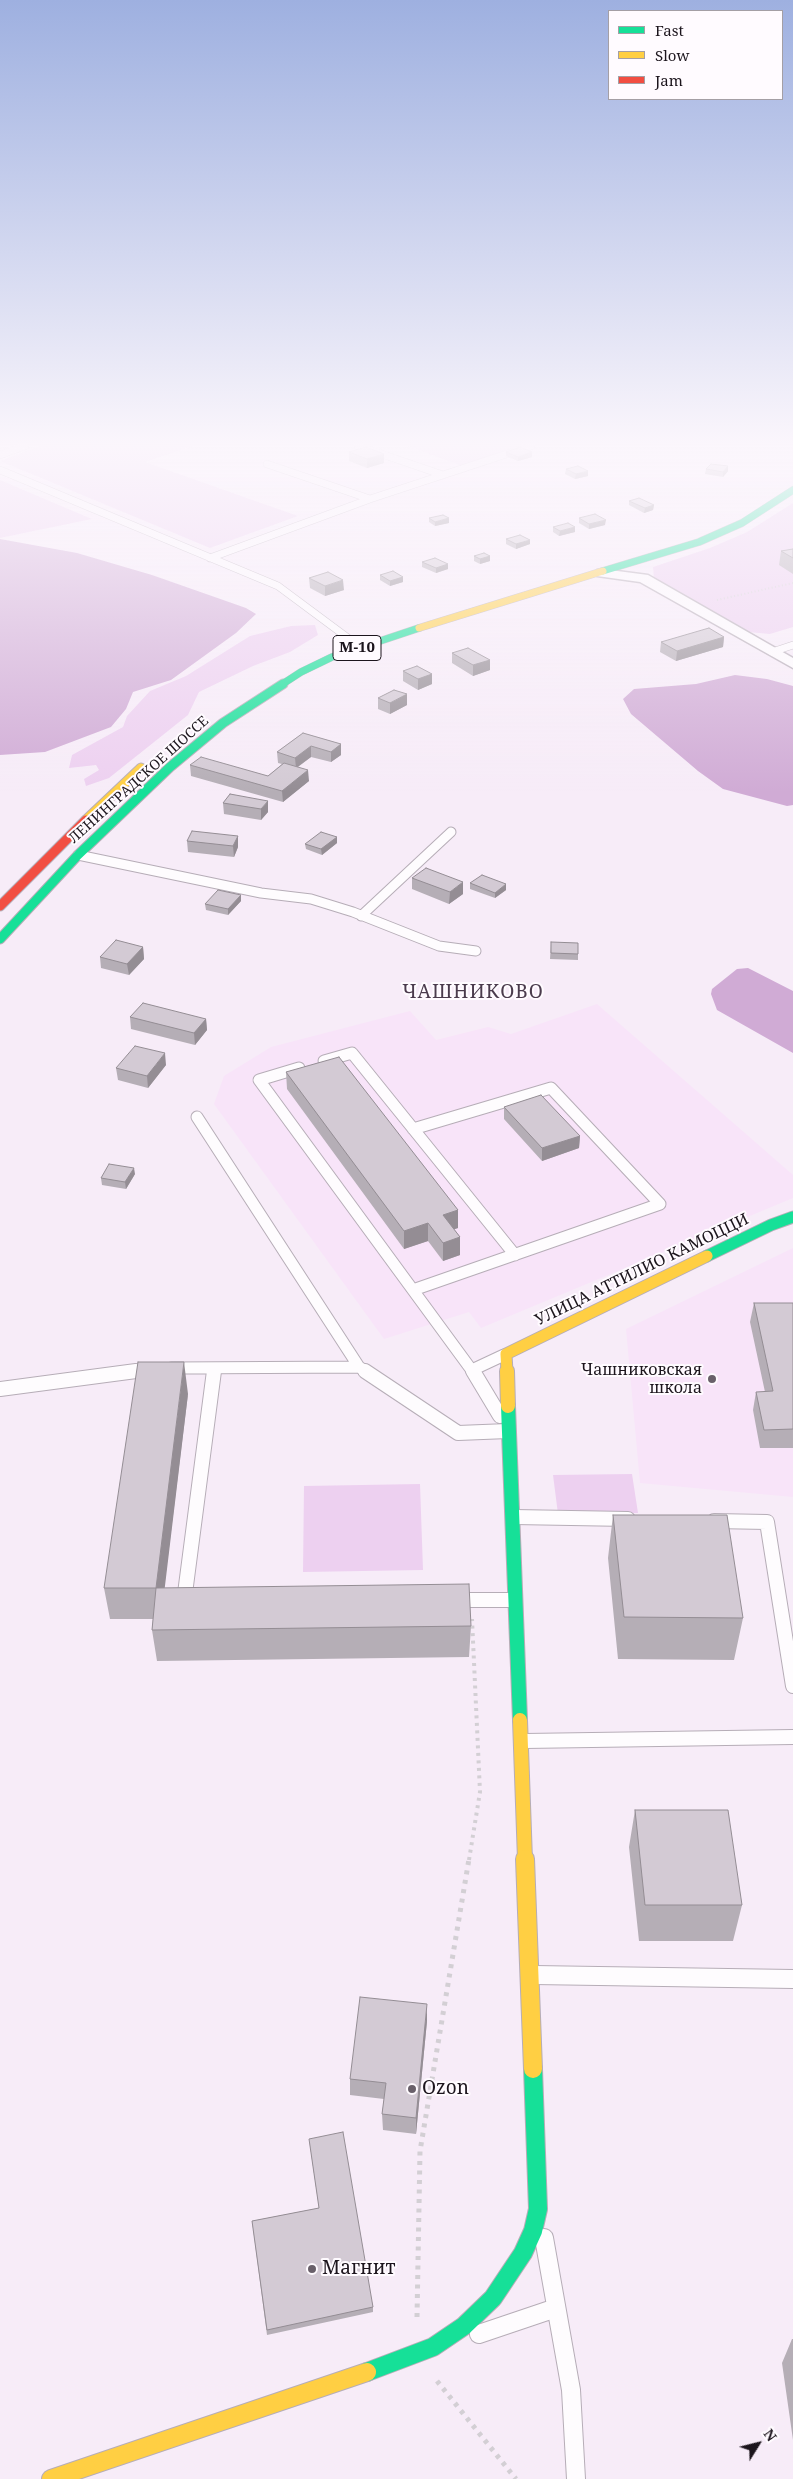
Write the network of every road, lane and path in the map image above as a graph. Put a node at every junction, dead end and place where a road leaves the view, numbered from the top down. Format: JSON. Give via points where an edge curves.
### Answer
{"nodes":[{"id":1,"x":219,"y":562,"type":"edge"},
{"id":2,"x":599,"y":562,"type":"edge"},
{"id":3,"x":639,"y":562,"type":"edge"},
{"id":4,"x":643,"y":562,"type":"edge"},
{"id":5,"x":602,"y":573,"type":"junction"},
{"id":6,"x":643,"y":578,"type":"junction"},
{"id":7,"x":793,"y":583,"type":"edge"},
{"id":8,"x":692,"y":606,"type":"junction"},
{"id":9,"x":448,"y":607,"type":"dead end"},
{"id":10,"x":361,"y":633,"type":"dead end"},
{"id":11,"x":348,"y":638,"type":"junction"},
{"id":12,"x":330,"y":644,"type":"dead end"},
{"id":13,"x":793,"y":645,"type":"edge"},
{"id":14,"x":772,"y":652,"type":"junction"},
{"id":15,"x":793,"y":664,"type":"edge"},
{"id":16,"x":148,"y":762,"type":"dead end"},
{"id":17,"x":451,"y":832,"type":"dead end"},
{"id":18,"x":78,"y":855,"type":"junction"},
{"id":19,"x":6,"y":893,"type":"edge"},
{"id":20,"x":0,"y":906,"type":"edge"},
{"id":21,"x":361,"y":916,"type":"junction"},
{"id":22,"x":0,"y":939,"type":"edge"},
{"id":23,"x":476,"y":951,"type":"dead end"},
{"id":24,"x":197,"y":1118,"type":"dead end"},
{"id":25,"x":413,"y":1129,"type":"junction"},
{"id":26,"x":793,"y":1217,"type":"edge"},
{"id":27,"x":515,"y":1255,"type":"junction"},
{"id":28,"x":413,"y":1290,"type":"junction"},
{"id":29,"x":506,"y":1354,"type":"junction"},
{"id":30,"x":359,"y":1366,"type":"junction"},
{"id":31,"x":214,"y":1368,"type":"junction"},
{"id":32,"x":472,"y":1370,"type":"junction"},
{"id":33,"x":0,"y":1389,"type":"edge"},
{"id":34,"x":510,"y":1431,"type":"junction"},
{"id":35,"x":513,"y":1517,"type":"junction"},
{"id":36,"x":640,"y":1520,"type":"edge"},
{"id":37,"x":698,"y":1521,"type":"edge"},
{"id":38,"x":442,"y":1600,"type":"edge"},
{"id":39,"x":472,"y":1600,"type":"junction"},
{"id":40,"x":516,"y":1600,"type":"junction"},
{"id":41,"x":193,"y":1601,"type":"edge"},
{"id":42,"x":793,"y":1686,"type":"edge"},
{"id":43,"x":793,"y":1737,"type":"edge"},
{"id":44,"x":521,"y":1741,"type":"junction"},
{"id":45,"x":530,"y":1975,"type":"junction"},
{"id":46,"x":793,"y":1979,"type":"edge"},
{"id":47,"x":538,"y":2209,"type":"junction"},
{"id":48,"x":556,"y":2308,"type":"junction"},
{"id":49,"x":416,"y":2355,"type":"junction"},
{"id":50,"x":51,"y":2479,"type":"edge"},
{"id":51,"x":516,"y":2479,"type":"edge"},
{"id":52,"x":576,"y":2479,"type":"edge"}],
"edges":[{"from":1,"to":11,"type":"lane","via":[[278,586]]},
{"from":2,"to":9,"type":"main road"},
{"from":3,"to":5,"type":"main road","name":"ЛЕНИНГРАДСКОЕ ШОССЕ","number":"М-10"},
{"from":4,"to":6,"type":"street","via":[[640,569]]},
{"from":5,"to":6,"type":"street"},
{"from":5,"to":18,"type":"main road","name":"ЛЕНИНГРАДСКОЕ ШОССЕ","number":"М-10","via":[[373,642],[301,672],[206,737],[128,805]]},
{"from":6,"to":8,"type":"street"},
{"from":7,"to":8,"type":"path"},
{"from":8,"to":14,"type":"street"},
{"from":10,"to":11,"type":"main road","number":"М-10"},
{"from":11,"to":12,"type":"main road","number":"М-10"},
{"from":13,"to":14,"type":"lane"},
{"from":14,"to":15,"type":"street"},
{"from":16,"to":19,"type":"main road","name":"ЛЕНИНГРАДСКОЕ ШОССЕ"},
{"from":17,"to":21,"type":"lane"},
{"from":18,"to":21,"type":"lane","via":[[261,893],[311,899]]},
{"from":18,"to":22,"type":"main road","name":"ЛЕНИНГРАДСКОЕ ШОССЕ","number":"М-10"},
{"from":19,"to":20,"type":"main road","name":"ЛЕНИНГРАДСКОЕ ШОССЕ"},
{"from":21,"to":23,"type":"lane","via":[[439,946]]},
{"from":24,"to":30,"type":"lane"},
{"from":25,"to":27,"type":"lane"},
{"from":25,"to":27,"type":"lane","via":[[550,1088],[660,1204]]},
{"from":25,"to":28,"type":"lane","via":[[352,1053],[260,1080]]},
{"from":26,"to":29,"type":"main road","name":"УЛИЦА АТТИЛИО КАМОЦЦИ"},
{"from":27,"to":28,"type":"lane"},
{"from":28,"to":32,"type":"lane"},
{"from":29,"to":32,"type":"lane"},
{"from":29,"to":34,"type":"main road"},
{"from":30,"to":31,"type":"lane"},
{"from":30,"to":34,"type":"lane","via":[[458,1433]]},
{"from":31,"to":33,"type":"lane","via":[[146,1369]]},
{"from":31,"to":41,"type":"lane","via":[[183,1601]]},
{"from":32,"to":34,"type":"lane"},
{"from":34,"to":35,"type":"main road"},
{"from":35,"to":36,"type":"lane"},
{"from":35,"to":40,"type":"main road"},
{"from":37,"to":42,"type":"lane","via":[[767,1522]]},
{"from":38,"to":39,"type":"lane"},
{"from":39,"to":40,"type":"lane"},
{"from":39,"to":49,"type":"path","via":[[480,1792],[420,2151]]},
{"from":40,"to":44,"type":"main road"},
{"from":43,"to":44,"type":"lane"},
{"from":44,"to":45,"type":"main road"},
{"from":45,"to":46,"type":"lane"},
{"from":45,"to":47,"type":"main road"},
{"from":47,"to":48,"type":"lane"},
{"from":47,"to":49,"type":"main road","via":[[529,2242],[492,2298],[464,2326]]},
{"from":48,"to":49,"type":"lane"},
{"from":48,"to":52,"type":"lane","via":[[570,2390]]},
{"from":49,"to":50,"type":"main road"},
{"from":49,"to":51,"type":"path"}]}
